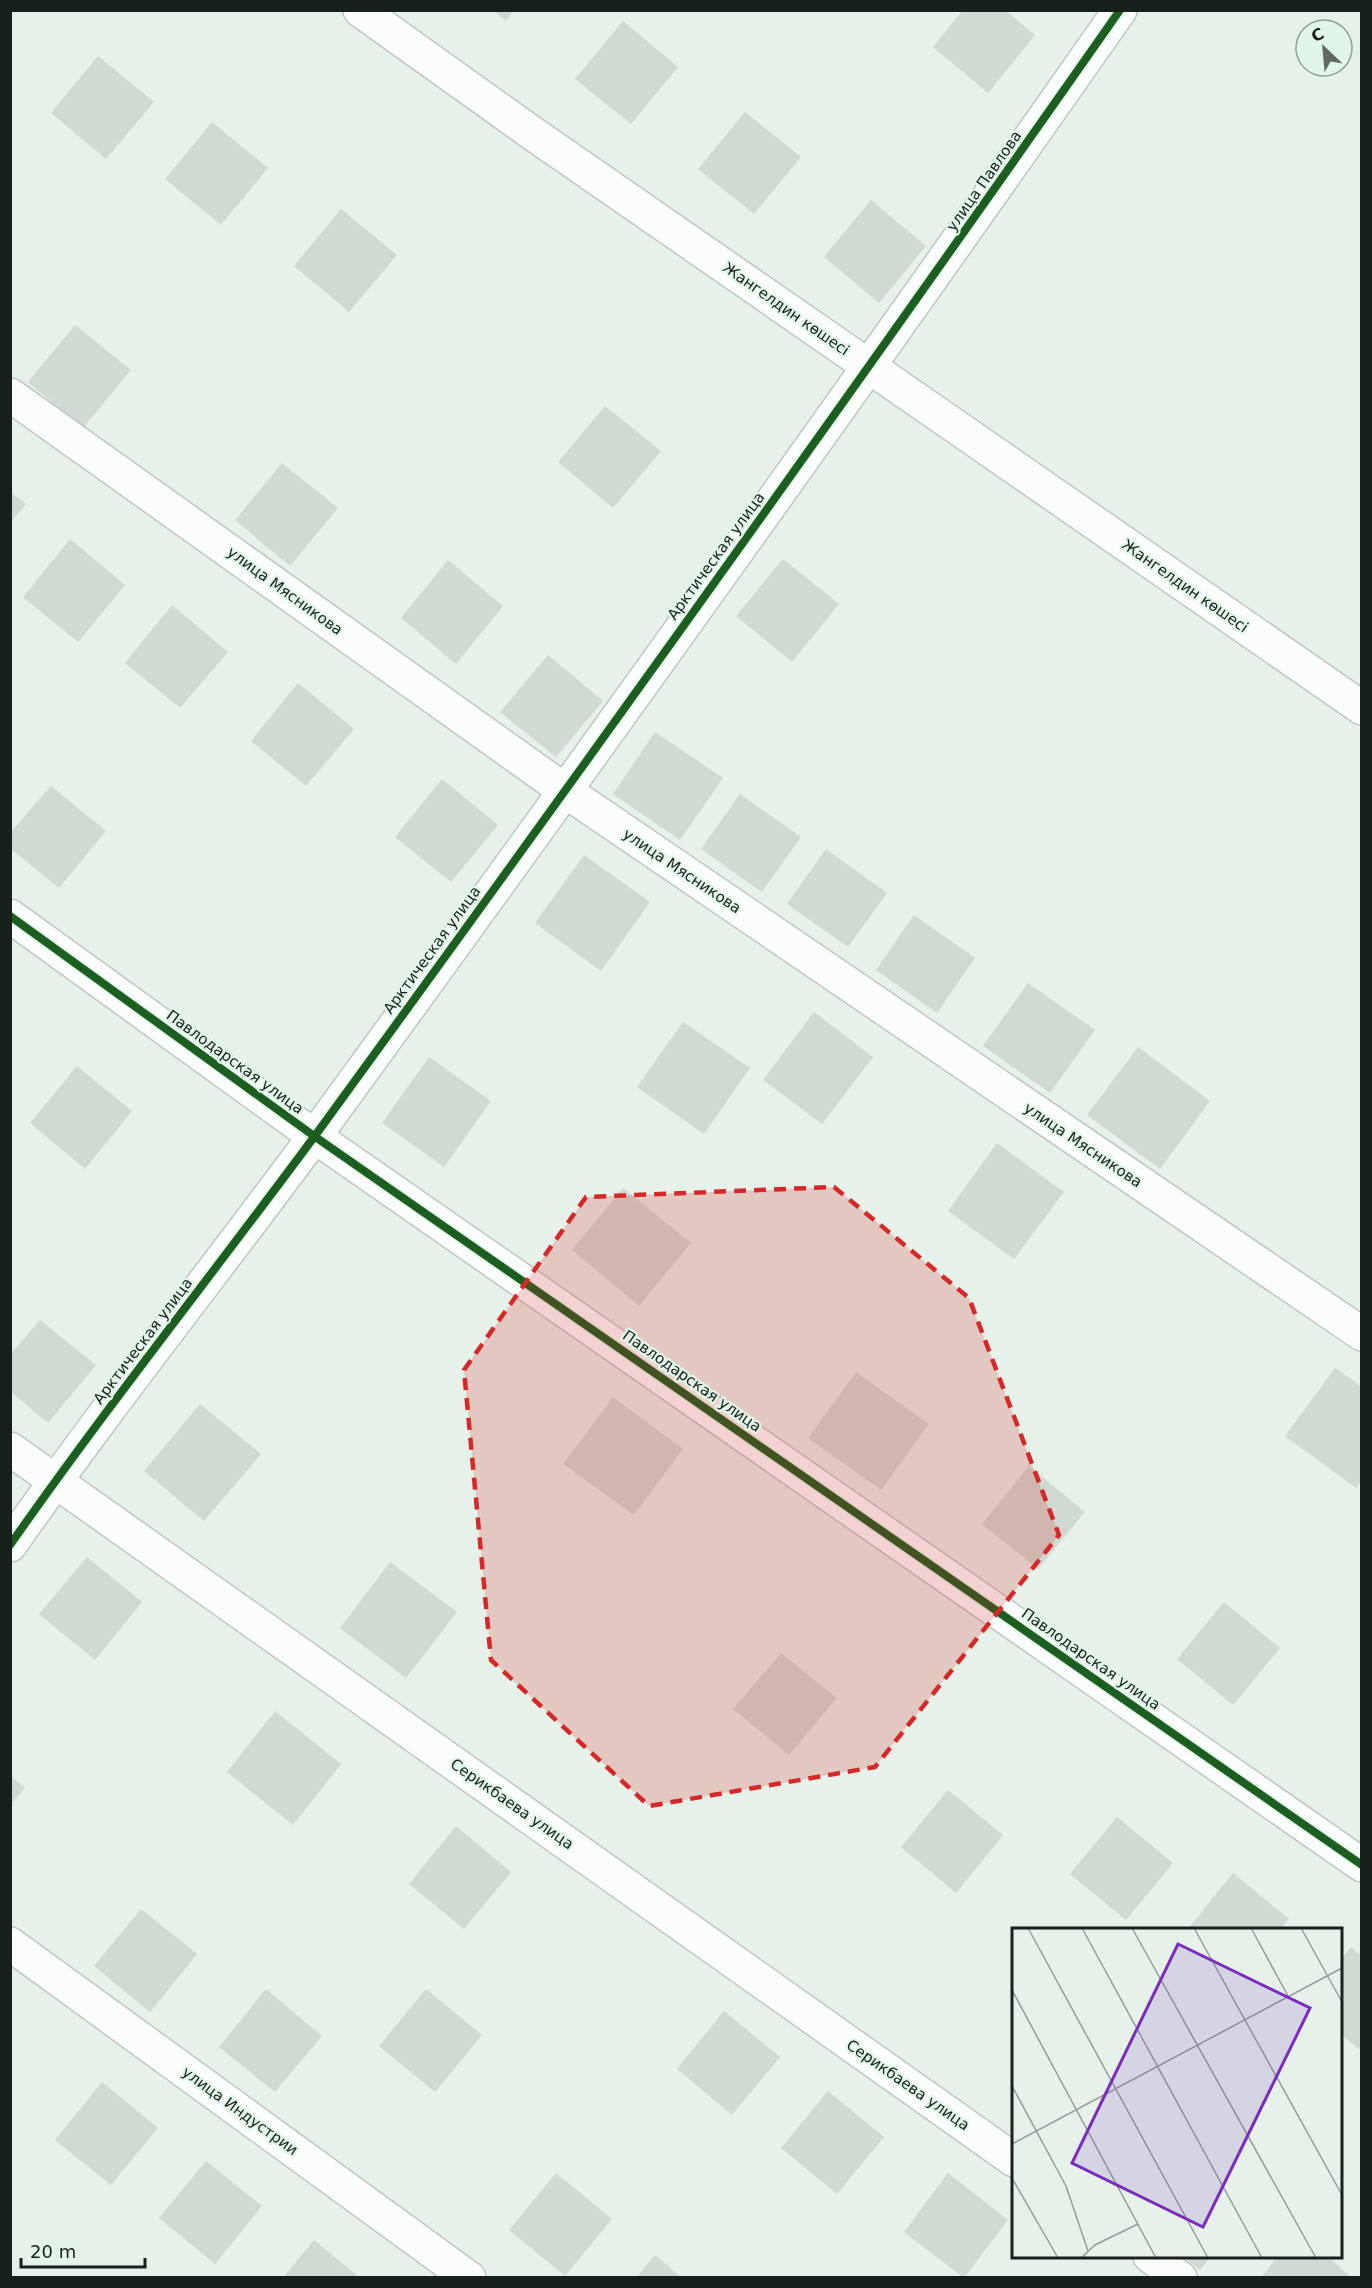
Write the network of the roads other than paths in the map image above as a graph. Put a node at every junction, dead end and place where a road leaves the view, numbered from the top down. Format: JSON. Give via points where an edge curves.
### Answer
{"nodes":[{"id":1,"x":360,"y":10,"type":"edge"},
{"id":2,"x":1120,"y":10,"type":"edge"},
{"id":3,"x":869,"y":367,"type":"junction"},
{"id":4,"x":10,"y":395,"type":"edge"},
{"id":5,"x":1362,"y":708,"type":"edge"},
{"id":6,"x":564,"y":790,"type":"junction"},
{"id":7,"x":10,"y":916,"type":"edge"},
{"id":8,"x":314,"y":1136,"type":"junction"},
{"id":9,"x":1362,"y":1334,"type":"edge"},
{"id":10,"x":10,"y":1449,"type":"edge"},
{"id":11,"x":56,"y":1480,"type":"junction"},
{"id":12,"x":10,"y":1545,"type":"edge"},
{"id":13,"x":1362,"y":1865,"type":"edge"},
{"id":14,"x":10,"y":1944,"type":"edge"},
{"id":15,"x":1012,"y":2159,"type":"edge"},
{"id":16,"x":1153,"y":2258,"type":"edge"},
{"id":17,"x":468,"y":2277,"type":"edge"},
{"id":18,"x":1180,"y":2277,"type":"edge"}],
"edges":[{"from":1,"to":3,"type":"street","name":"Жангелдин көшесі"},
{"from":2,"to":3,"type":"street","name":"улица Павлова"},
{"from":3,"to":5,"type":"street","name":"Жангелдин көшесі"},
{"from":3,"to":6,"type":"street","name":"Арктическая улица"},
{"from":4,"to":6,"type":"street","name":"улица Мясникова"},
{"from":6,"to":8,"type":"street","name":"Арктическая улица"},
{"from":6,"to":9,"type":"street","name":"улица Мясникова"},
{"from":7,"to":8,"type":"street","name":"Павлодарская улица"},
{"from":8,"to":11,"type":"street","name":"Арктическая улица"},
{"from":8,"to":13,"type":"street","name":"Павлодарская улица"},
{"from":10,"to":11,"type":"street","name":"Серикбаева улица"},
{"from":11,"to":12,"type":"street","name":"Арктическая улица"},
{"from":11,"to":15,"type":"street","name":"Серикбаева улица"},
{"from":14,"to":17,"type":"street","name":"улица Индустрии"},
{"from":16,"to":18,"type":"street"}]}
